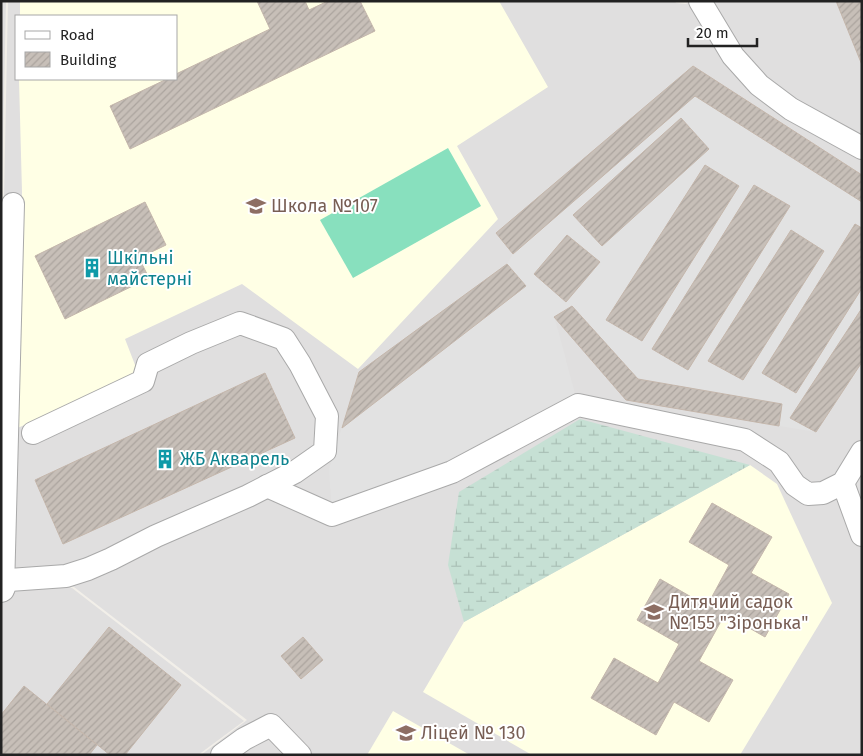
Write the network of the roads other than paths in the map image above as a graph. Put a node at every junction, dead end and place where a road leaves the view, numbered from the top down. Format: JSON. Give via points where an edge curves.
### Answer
{"nodes":[{"id":1,"x":700,"y":1,"type":"edge"},
{"id":2,"x":862,"y":148,"type":"edge"},
{"id":3,"x":12,"y":204,"type":"dead end"},
{"id":4,"x":33,"y":433,"type":"dead end"},
{"id":5,"x":862,"y":452,"type":"edge"},
{"id":6,"x":843,"y":483,"type":"junction"},
{"id":7,"x":267,"y":486,"type":"junction"},
{"id":8,"x":862,"y":535,"type":"edge"},
{"id":9,"x":2,"y":590,"type":"edge"},
{"id":10,"x":222,"y":755,"type":"edge"},
{"id":11,"x":300,"y":755,"type":"edge"}],
"edges":[{"from":1,"to":2,"type":"street","via":[[733,56],[759,85],[791,109]]},
{"from":3,"to":9,"type":"street"},
{"from":4,"to":7,"type":"street","via":[[142,381],[148,364],[240,323],[284,339],[327,416],[325,451],[296,472]]},
{"from":5,"to":6,"type":"street"},
{"from":6,"to":7,"type":"street","via":[[823,493],[808,494],[796,485],[780,462],[745,440],[578,405],[452,472],[332,515]]},
{"from":6,"to":8,"type":"street"},
{"from":7,"to":9,"type":"street","via":[[156,536],[112,560],[66,576],[9,580]]},
{"from":10,"to":11,"type":"street","via":[[271,725]]}]}
